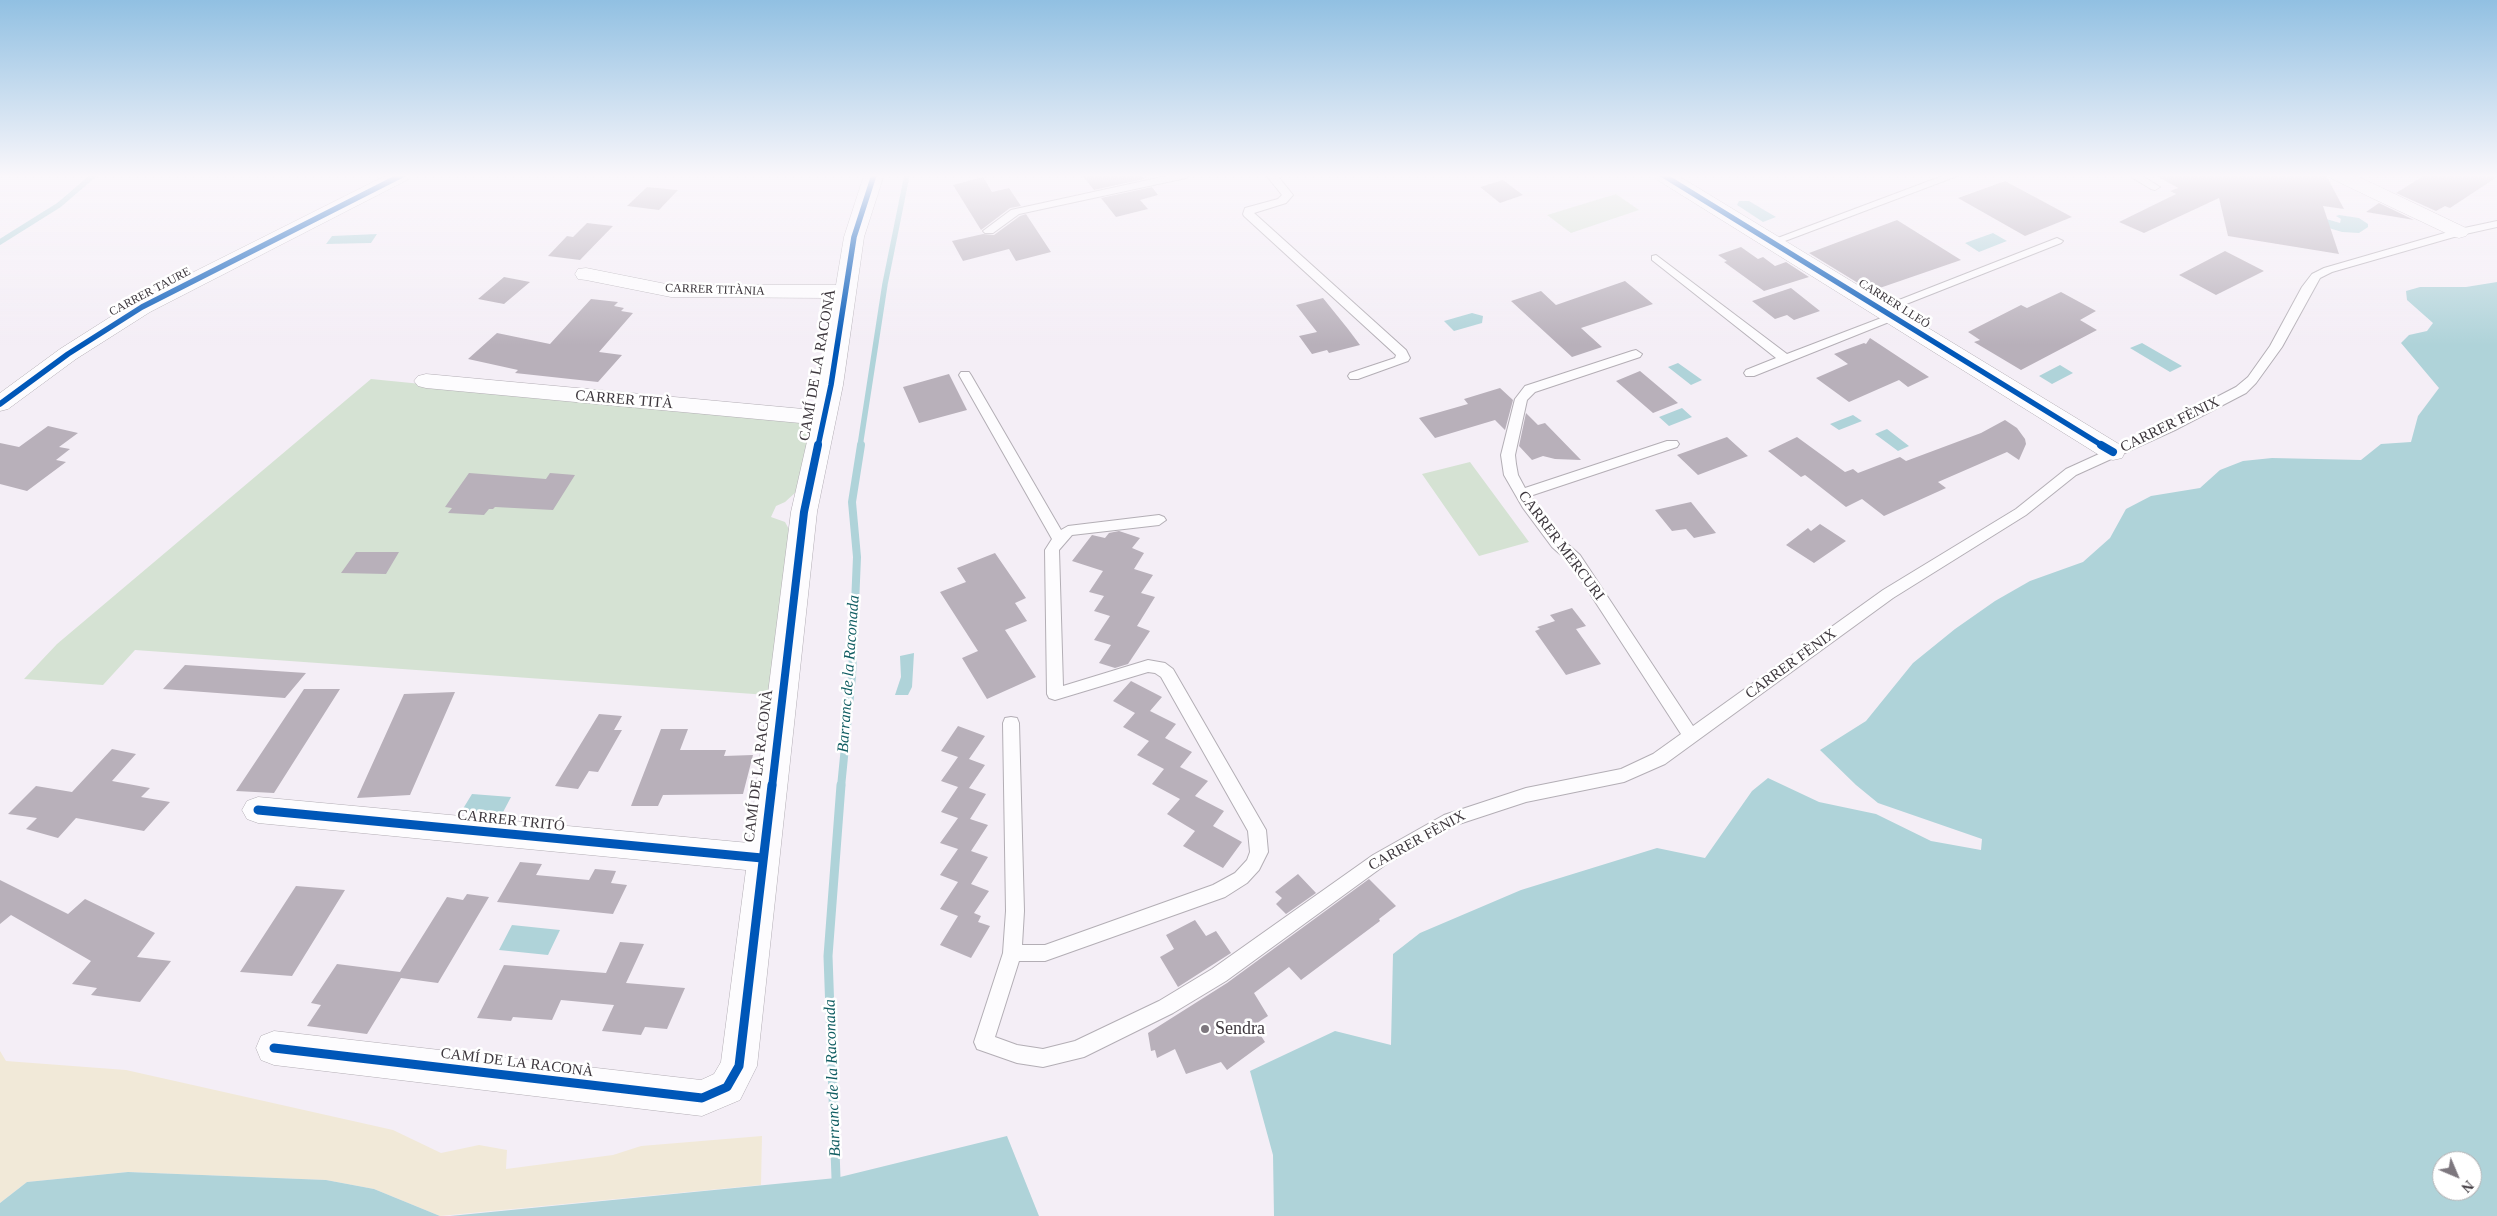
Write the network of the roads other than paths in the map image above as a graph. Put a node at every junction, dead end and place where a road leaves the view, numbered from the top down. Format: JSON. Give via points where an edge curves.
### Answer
{"nodes":[{"id":1,"x":290,"y":232,"type":"edge"},
{"id":2,"x":856,"y":232,"type":"edge"},
{"id":3,"x":1268,"y":232,"type":"edge"},
{"id":4,"x":1756,"y":232,"type":"edge"},
{"id":5,"x":1801,"y":232,"type":"edge"},
{"id":6,"x":2458,"y":232,"type":"edge"},
{"id":7,"x":2057,"y":241,"type":"dead end"},
{"id":8,"x":1773,"y":242,"type":"junction"},
{"id":9,"x":1656,"y":258,"type":"dead end"},
{"id":10,"x":586,"y":274,"type":"dead end"},
{"id":11,"x":845,"y":292,"type":"junction"},
{"id":12,"x":1887,"y":313,"type":"junction"},
{"id":13,"x":1636,"y":354,"type":"dead end"},
{"id":14,"x":1786,"y":359,"type":"junction"},
{"id":15,"x":1750,"y":373,"type":"dead end"},
{"id":16,"x":965,"y":375,"type":"dead end"},
{"id":17,"x":1354,"y":376,"type":"dead end"},
{"id":18,"x":426,"y":381,"type":"dead end"},
{"id":19,"x":0,"y":404,"type":"edge"},
{"id":20,"x":823,"y":418,"type":"junction"},
{"id":21,"x":1672,"y":444,"type":"dead end"},
{"id":22,"x":2113,"y":452,"type":"junction"},
{"id":23,"x":1522,"y":494,"type":"junction"},
{"id":24,"x":1159,"y":520,"type":"dead end"},
{"id":25,"x":1059,"y":539,"type":"junction"},
{"id":26,"x":1011,"y":723,"type":"dead end"},
{"id":27,"x":1692,"y":736,"type":"junction"},
{"id":28,"x":258,"y":810,"type":"dead end"},
{"id":29,"x":762,"y":858,"type":"junction"},
{"id":30,"x":1012,"y":953,"type":"junction"},
{"id":31,"x":274,"y":1048,"type":"dead end"}],
"edges":[{"from":1,"to":19,"type":"street","name":"CARRER TAURE","via":[[142,307],[68,354]]},
{"from":2,"to":11,"type":"street","name":"CAMÍ DE LA RACONÀ"},
{"from":3,"to":17,"type":"lane","via":[[1402,353],[1404,358],[1400,361]]},
{"from":4,"to":8,"type":"street","name":"CARRER LLEÓ"},
{"from":5,"to":8,"type":"lane"},
{"from":6,"to":22,"type":"lane","name":"CARRER FÈNIX","via":[[2316,276],[2276,347],[2241,390]]},
{"from":7,"to":12,"type":"lane"},
{"from":8,"to":12,"type":"street","name":"CARRER LLEÓ"},
{"from":9,"to":14,"type":"lane"},
{"from":10,"to":11,"type":"street","name":"CARRER TITÀNIA","via":[[671,291]]},
{"from":11,"to":20,"type":"street","name":"CAMÍ DE LA RACONÀ"},
{"from":12,"to":14,"type":"lane"},
{"from":12,"to":22,"type":"street","name":"CARRER LLEÓ"},
{"from":13,"to":23,"type":"lane","name":"CARRER MERCURI","via":[[1537,385],[1525,394],[1508,455],[1511,475]]},
{"from":14,"to":15,"type":"lane"},
{"from":16,"to":25,"type":"lane"},
{"from":18,"to":20,"type":"street","name":"CARRER TITÀ"},
{"from":20,"to":29,"type":"street","name":"CAMÍ DE LA RACONÀ","via":[[804,512]]},
{"from":21,"to":23,"type":"lane"},
{"from":22,"to":27,"type":"lane","name":"CARRER FÈNIX","via":[[2071,472],[2021,512],[1888,594]]},
{"from":23,"to":27,"type":"lane","name":"CARRER MERCURI","via":[[1557,543],[1575,559]]},
{"from":24,"to":25,"type":"lane","via":[[1068,531]]},
{"from":25,"to":30,"type":"lane","via":[[1052,550],[1055,694],[1148,666],[1159,667],[1167,673],[1257,830],[1258,852],[1253,865],[1241,878],[1219,891],[1045,953]]},
{"from":26,"to":30,"type":"lane","via":[[1015,910]]},
{"from":27,"to":30,"type":"lane","name":"CARRER FÈNIX","via":[[1659,759],[1624,775],[1526,795],[1450,820],[1348,881],[1219,974],[1166,1007],[1077,1050],[1043,1058],[1017,1054],[984,1042]]},
{"from":28,"to":29,"type":"street","name":"CARRER TRITÓ"},
{"from":29,"to":31,"type":"street","name":"CAMÍ DE LA RACONÀ","via":[[739,1066],[727,1087],[702,1098]]}]}
